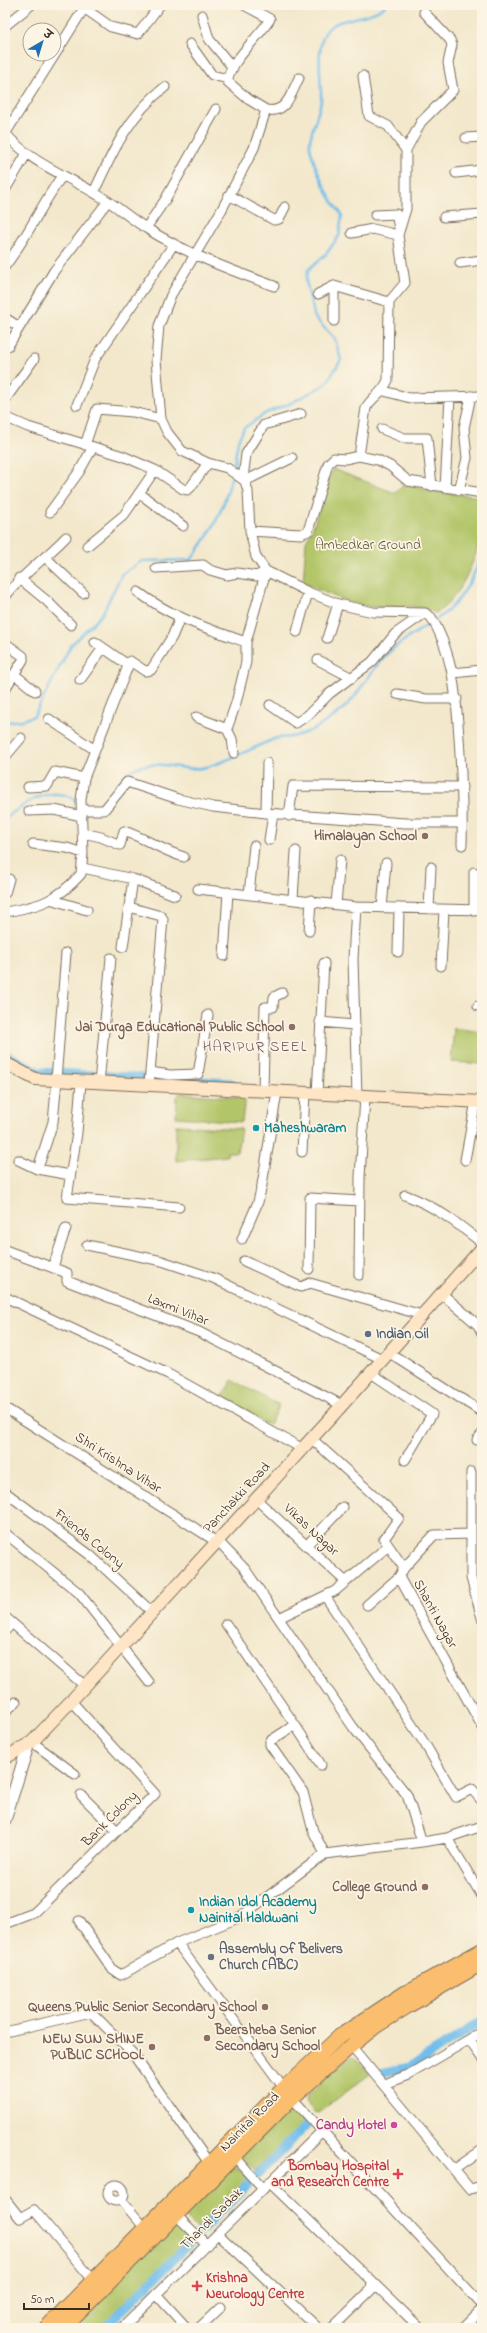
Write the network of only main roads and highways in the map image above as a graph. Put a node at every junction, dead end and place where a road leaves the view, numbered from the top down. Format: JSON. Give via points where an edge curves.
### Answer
{"nodes":[{"id":1,"x":5,"y":1063,"type":"edge"},
{"id":2,"x":479,"y":1101,"type":"edge"},
{"id":3,"x":480,"y":1254,"type":"edge"},
{"id":4,"x":5,"y":1758,"type":"edge"},
{"id":5,"x":482,"y":1950,"type":"edge"},
{"id":6,"x":482,"y":1964,"type":"edge"},
{"id":7,"x":341,"y":2034,"type":"junction"},
{"id":8,"x":351,"y":2046,"type":"junction"},
{"id":9,"x":288,"y":2093,"type":"junction"},
{"id":10,"x":213,"y":2168,"type":"junction"},
{"id":11,"x":71,"y":2325,"type":"edge"},
{"id":12,"x":46,"y":2328,"type":"edge"}],
"edges":[{"from":1,"to":2,"type":"main road","via":[[35,1079],[56,1077],[81,1082],[99,1078],[149,1078],[262,1087],[277,1092],[359,1093]]},
{"from":3,"to":4,"type":"main road","name":"Panchakki Road","via":[[441,1293],[312,1439],[71,1701],[30,1744]]},
{"from":5,"to":7,"type":"highway","name":"Nainital Road","via":[[405,1993]]},
{"from":6,"to":8,"type":"highway","name":"Nainital Road","via":[[376,2026]]},
{"from":7,"to":8,"type":"highway"},
{"from":7,"to":9,"type":"highway","name":"Nainital Road"},
{"from":8,"to":9,"type":"highway","name":"Nainital Road"},
{"from":9,"to":10,"type":"highway","name":"Nainital Road"},
{"from":9,"to":10,"type":"highway","name":"Nainital Road","via":[[234,2156]]},
{"from":10,"to":11,"type":"highway","name":"Nainital Road","via":[[176,2214]]},
{"from":10,"to":12,"type":"highway","name":"Nainital Road","via":[[145,2228]]}]}
